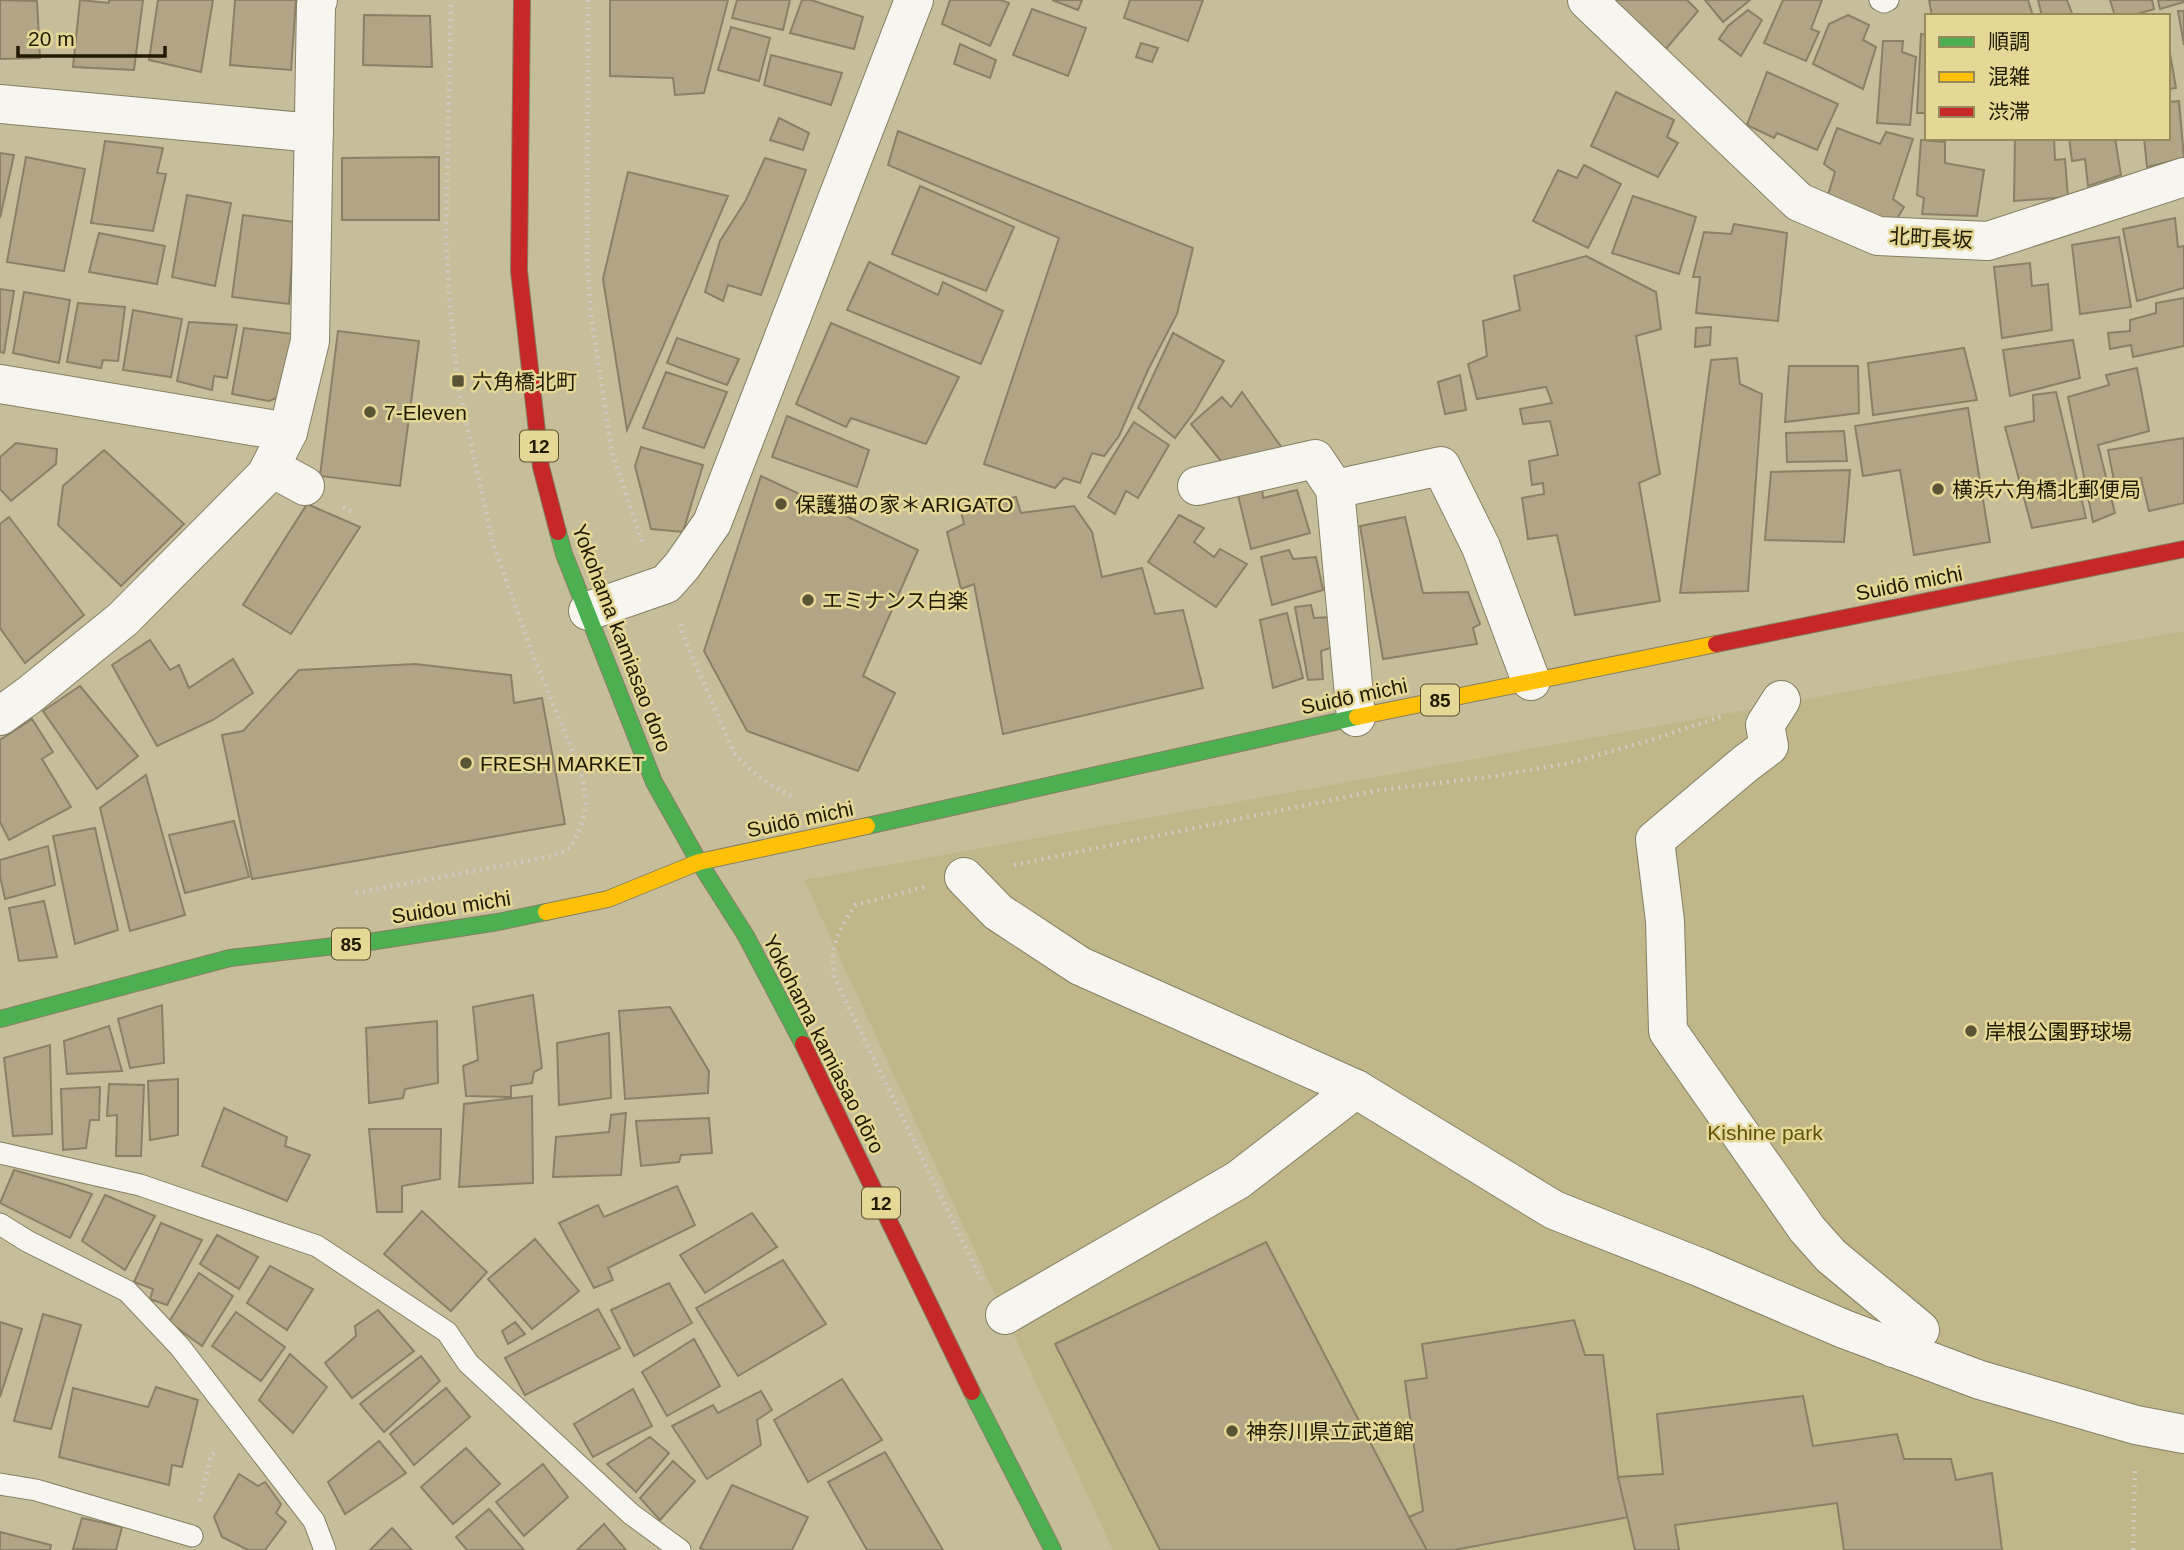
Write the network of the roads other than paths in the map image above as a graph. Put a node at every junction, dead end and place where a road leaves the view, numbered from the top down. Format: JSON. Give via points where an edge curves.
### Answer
{"nodes":[{"id":1,"x":318,"y":0,"type":"edge"},
{"id":2,"x":522,"y":0,"type":"edge"},
{"id":3,"x":914,"y":0,"type":"edge"},
{"id":4,"x":1587,"y":0,"type":"edge"},
{"id":5,"x":1880,"y":0,"type":"edge"},
{"id":6,"x":1888,"y":0,"type":"edge"},
{"id":7,"x":0,"y":104,"type":"edge"},
{"id":8,"x":314,"y":134,"type":"junction"},
{"id":9,"x":2184,"y":177,"type":"edge"},
{"id":10,"x":0,"y":384,"type":"edge"},
{"id":11,"x":288,"y":432,"type":"junction"},
{"id":12,"x":270,"y":467,"type":"junction"},
{"id":13,"x":306,"y":486,"type":"dead end"},
{"id":14,"x":1197,"y":486,"type":"dead end"},
{"id":15,"x":1335,"y":489,"type":"junction"},
{"id":16,"x":2184,"y":549,"type":"edge"},
{"id":17,"x":587,"y":611,"type":"junction"},
{"id":18,"x":1531,"y":681,"type":"junction"},
{"id":19,"x":1781,"y":700,"type":"dead end"},
{"id":20,"x":0,"y":716,"type":"edge"},
{"id":21,"x":1356,"y":717,"type":"junction"},
{"id":22,"x":699,"y":862,"type":"junction"},
{"id":23,"x":964,"y":877,"type":"road end"},
{"id":24,"x":0,"y":1019,"type":"edge"},
{"id":25,"x":1356,"y":1089,"type":"junction"},
{"id":26,"x":0,"y":1153,"type":"edge"},
{"id":27,"x":0,"y":1224,"type":"edge"},
{"id":28,"x":1005,"y":1315,"type":"road end"},
{"id":29,"x":1893,"y":1348,"type":"junction"},
{"id":30,"x":2184,"y":1434,"type":"edge"},
{"id":31,"x":0,"y":1484,"type":"edge"},
{"id":32,"x":192,"y":1536,"type":"road end"},
{"id":33,"x":325,"y":1550,"type":"edge"},
{"id":34,"x":680,"y":1550,"type":"edge"},
{"id":35,"x":1053,"y":1550,"type":"edge"}],
"edges":[{"from":1,"to":8,"type":"street"},
{"from":2,"to":17,"type":"main road","name":"Yokohama kamiasao doro","number":"12","via":[[519,271],[541,467],[564,554]]},
{"from":3,"to":17,"type":"street","via":[[712,523],[666,584]]},
{"from":4,"to":9,"type":"street","name":"北町長坂","via":[[1799,202],[1878,236],[1988,241]]},
{"from":5,"to":6,"type":"lane"},
{"from":7,"to":8,"type":"street"},
{"from":8,"to":11,"type":"street","via":[[310,341]]},
{"from":10,"to":11,"type":"street"},
{"from":11,"to":12,"type":"street"},
{"from":12,"to":13,"type":"street"},
{"from":12,"to":20,"type":"street","via":[[124,619]]},
{"from":14,"to":15,"type":"street","via":[[1315,459]]},
{"from":15,"to":18,"type":"street","via":[[1441,466],[1481,547]]},
{"from":15,"to":21,"type":"street"},
{"from":16,"to":18,"type":"main road","name":"Suidō michi","number":"85"},
{"from":17,"to":22,"type":"main road","name":"Yokohama kamiasao doro","number":"12","via":[[654,782]]},
{"from":18,"to":21,"type":"main road","name":"Suidō michi","number":"85"},
{"from":19,"to":29,"type":"street","via":[[1765,724],[1769,746],[1655,840],[1665,921],[1668,1031],[1807,1229],[1831,1256],[1920,1330]]},
{"from":21,"to":22,"type":"main road","name":"Suidō michi","number":"85"},
{"from":22,"to":24,"type":"main road","name":"Suidou michi","number":"85","via":[[608,899],[498,922],[230,958]]},
{"from":22,"to":35,"type":"main road","name":"Yokohama kamiasao dōro","number":"12","via":[[746,936],[803,1043]]},
{"from":23,"to":25,"type":"street","via":[[998,912],[1080,966]]},
{"from":25,"to":28,"type":"street","via":[[1238,1180]]},
{"from":25,"to":29,"type":"street","via":[[1554,1210]]},
{"from":26,"to":34,"type":"lane","via":[[140,1185],[317,1246],[447,1332],[468,1363],[631,1514]]},
{"from":27,"to":33,"type":"lane","via":[[127,1291],[180,1347],[314,1521]]},
{"from":29,"to":30,"type":"street","via":[[1980,1380],[2136,1425]]},
{"from":31,"to":32,"type":"lane","via":[[36,1490]]}]}
